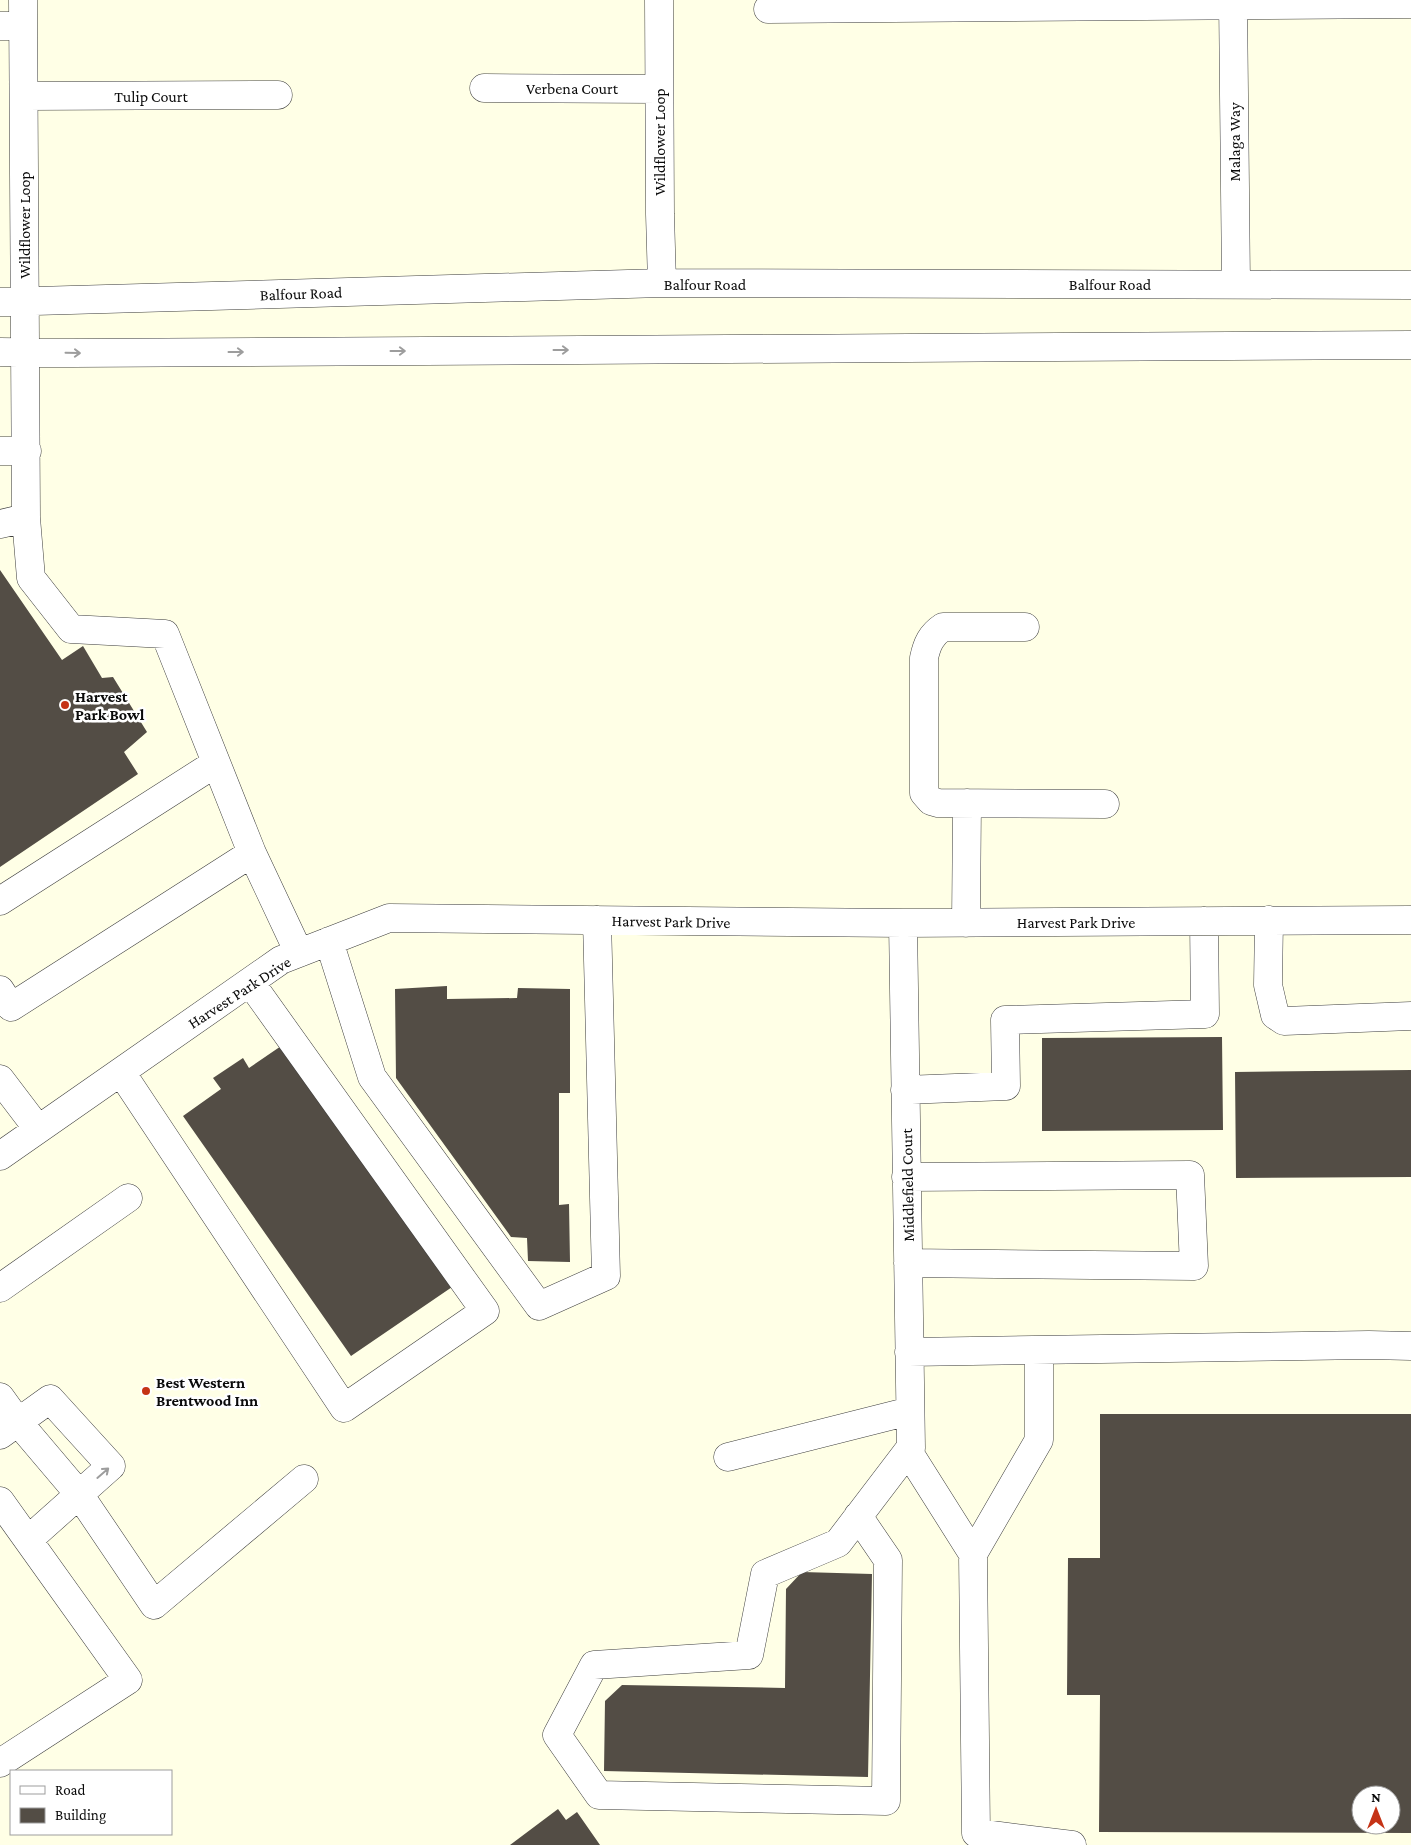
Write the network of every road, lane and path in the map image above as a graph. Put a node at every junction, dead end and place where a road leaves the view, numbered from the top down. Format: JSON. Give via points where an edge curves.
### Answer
{"nodes":[{"id":1,"x":659,"y":0,"type":"edge"},
{"id":2,"x":1233,"y":3,"type":"edge"},
{"id":3,"x":1411,"y":4,"type":"edge"},
{"id":4,"x":768,"y":9,"type":"dead end"},
{"id":5,"x":15,"y":18,"type":"edge"},
{"id":6,"x":484,"y":88,"type":"dead end"},
{"id":7,"x":659,"y":89,"type":"junction"},
{"id":8,"x":278,"y":95,"type":"dead end"},
{"id":9,"x":25,"y":96,"type":"junction"},
{"id":10,"x":662,"y":284,"type":"junction"},
{"id":11,"x":1236,"y":284,"type":"junction"},
{"id":12,"x":1411,"y":285,"type":"edge"},
{"id":13,"x":12,"y":302,"type":"edge"},
{"id":14,"x":1411,"y":345,"type":"edge"},
{"id":15,"x":12,"y":352,"type":"edge"},
{"id":16,"x":0,"y":451,"type":"edge"},
{"id":17,"x":27,"y":451,"type":"junction"},
{"id":18,"x":13,"y":521,"type":"edge"},
{"id":19,"x":1025,"y":627,"type":"dead end"},
{"id":20,"x":216,"y":763,"type":"junction"},
{"id":21,"x":967,"y":803,"type":"junction"},
{"id":22,"x":1105,"y":804,"type":"dead end"},
{"id":23,"x":252,"y":853,"type":"junction"},
{"id":24,"x":0,"y":901,"type":"edge"},
{"id":25,"x":597,"y":920,"type":"junction"},
{"id":26,"x":1269,"y":920,"type":"junction"},
{"id":27,"x":1411,"y":920,"type":"edge"},
{"id":28,"x":1204,"y":921,"type":"junction"},
{"id":29,"x":903,"y":923,"type":"junction"},
{"id":30,"x":966,"y":923,"type":"junction"},
{"id":31,"x":329,"y":941,"type":"junction"},
{"id":32,"x":300,"y":953,"type":"junction"},
{"id":33,"x":250,"y":982,"type":"junction"},
{"id":34,"x":0,"y":990,"type":"edge"},
{"id":35,"x":1411,"y":1016,"type":"edge"},
{"id":36,"x":121,"y":1072,"type":"junction"},
{"id":37,"x":0,"y":1079,"type":"edge"},
{"id":38,"x":905,"y":1090,"type":"junction"},
{"id":39,"x":38,"y":1129,"type":"junction"},
{"id":40,"x":0,"y":1156,"type":"edge"},
{"id":41,"x":906,"y":1177,"type":"junction"},
{"id":42,"x":128,"y":1198,"type":"dead end"},
{"id":43,"x":908,"y":1263,"type":"junction"},
{"id":44,"x":0,"y":1288,"type":"edge"},
{"id":45,"x":1411,"y":1346,"type":"edge"},
{"id":46,"x":1038,"y":1350,"type":"junction"},
{"id":47,"x":909,"y":1352,"type":"junction"},
{"id":48,"x":0,"y":1398,"type":"edge"},
{"id":49,"x":910,"y":1411,"type":"junction"},
{"id":50,"x":9,"y":1429,"type":"edge"},
{"id":51,"x":909,"y":1450,"type":"junction"},
{"id":52,"x":728,"y":1457,"type":"dead end"},
{"id":53,"x":304,"y":1479,"type":"dead end"},
{"id":54,"x":79,"y":1494,"type":"junction"},
{"id":55,"x":0,"y":1501,"type":"edge"},
{"id":56,"x":858,"y":1516,"type":"junction"},
{"id":57,"x":28,"y":1540,"type":"junction"},
{"id":58,"x":973,"y":1554,"type":"junction"},
{"id":59,"x":0,"y":1764,"type":"edge"},
{"id":60,"x":1072,"y":1845,"type":"edge"}],
"edges":[{"from":1,"to":7,"type":"street","name":"Wildflower Loop"},
{"from":2,"to":3,"type":"street"},
{"from":2,"to":4,"type":"street"},
{"from":2,"to":11,"type":"street","name":"Malaga Way"},
{"from":5,"to":9,"type":"street","name":"Wildflower Loop"},
{"from":6,"to":7,"type":"street","name":"Verbena Court"},
{"from":7,"to":10,"type":"street","name":"Wildflower Loop"},
{"from":8,"to":9,"type":"street","name":"Tulip Court"},
{"from":9,"to":13,"type":"street","name":"Wildflower Loop"},
{"from":10,"to":11,"type":"street","name":"Balfour Road"},
{"from":10,"to":13,"type":"street","name":"Balfour Road"},
{"from":11,"to":12,"type":"street","name":"Balfour Road"},
{"from":13,"to":15,"type":"street","name":"Wildflower Loop"},
{"from":15,"to":14,"type":"street","one_way":true},
{"from":15,"to":17,"type":"street","name":"Wildflower Loop"},
{"from":16,"to":17,"type":"street"},
{"from":17,"to":18,"type":"street","name":"Wildflower Loop"},
{"from":18,"to":20,"type":"street","name":"Wildflower Loop","via":[[31,578],[71,629],[165,634]]},
{"from":19,"to":21,"type":"street","via":[[943,627],[927,644],[924,658],[924,793],[932,802]]},
{"from":20,"to":23,"type":"street"},
{"from":20,"to":24,"type":"street"},
{"from":21,"to":22,"type":"street"},
{"from":21,"to":30,"type":"street"},
{"from":23,"to":32,"type":"street"},
{"from":23,"to":34,"type":"street","via":[[12,1007]]},
{"from":25,"to":29,"type":"street","name":"Harvest Park Drive"},
{"from":25,"to":31,"type":"street","name":"Harvest Park Drive","via":[[389,918]]},
{"from":25,"to":31,"type":"street","via":[[606,1276],[539,1306],[372,1077]]},
{"from":26,"to":27,"type":"street","name":"Harvest Park Drive"},
{"from":26,"to":28,"type":"street","name":"Harvest Park Drive"},
{"from":26,"to":35,"type":"street","via":[[1268,985],[1275,1015],[1284,1021]]},
{"from":28,"to":30,"type":"street","name":"Harvest Park Drive"},
{"from":28,"to":38,"type":"street","via":[[1205,1014],[1004,1020],[1006,1086]]},
{"from":29,"to":30,"type":"street","name":"Harvest Park Drive"},
{"from":29,"to":38,"type":"street","name":"Middlefield Court"},
{"from":31,"to":32,"type":"street","name":"Harvest Park Drive"},
{"from":32,"to":33,"type":"street","name":"Harvest Park Drive","via":[[281,960]]},
{"from":33,"to":36,"type":"street","name":"Harvest Park Drive"},
{"from":33,"to":36,"type":"street","via":[[486,1311],[344,1408]]},
{"from":36,"to":39,"type":"street","name":"Harvest Park Drive"},
{"from":37,"to":39,"type":"street"},
{"from":38,"to":41,"type":"street","name":"Middlefield Court"},
{"from":39,"to":40,"type":"street","name":"Harvest Park Drive"},
{"from":41,"to":43,"type":"street","name":"Middlefield Court"},
{"from":41,"to":43,"type":"street","via":[[1190,1175],[1194,1266]]},
{"from":42,"to":44,"type":"street"},
{"from":43,"to":47,"type":"street","name":"Middlefield Court"},
{"from":45,"to":46,"type":"street"},
{"from":46,"to":47,"type":"street"},
{"from":46,"to":58,"type":"street","via":[[1039,1440]]},
{"from":47,"to":49,"type":"street","name":"Middlefield Court"},
{"from":48,"to":50,"type":"street"},
{"from":49,"to":51,"type":"street","name":"Middlefield Court"},
{"from":49,"to":52,"type":"street"},
{"from":50,"to":54,"type":"street"},
{"from":54,"to":50,"type":"street","one_way":true,"via":[[111,1466],[50,1399]]},
{"from":51,"to":56,"type":"street"},
{"from":51,"to":58,"type":"street"},
{"from":53,"to":54,"type":"street","via":[[154,1605]]},
{"from":54,"to":57,"type":"street"},
{"from":55,"to":57,"type":"street"},
{"from":56,"to":56,"type":"street","via":[[838,1543],[765,1574],[749,1655],[594,1665],[557,1735],[599,1795],[886,1801],[888,1560]]},
{"from":57,"to":59,"type":"street","via":[[128,1680]]},
{"from":58,"to":60,"type":"street","via":[[976,1833]]}]}
